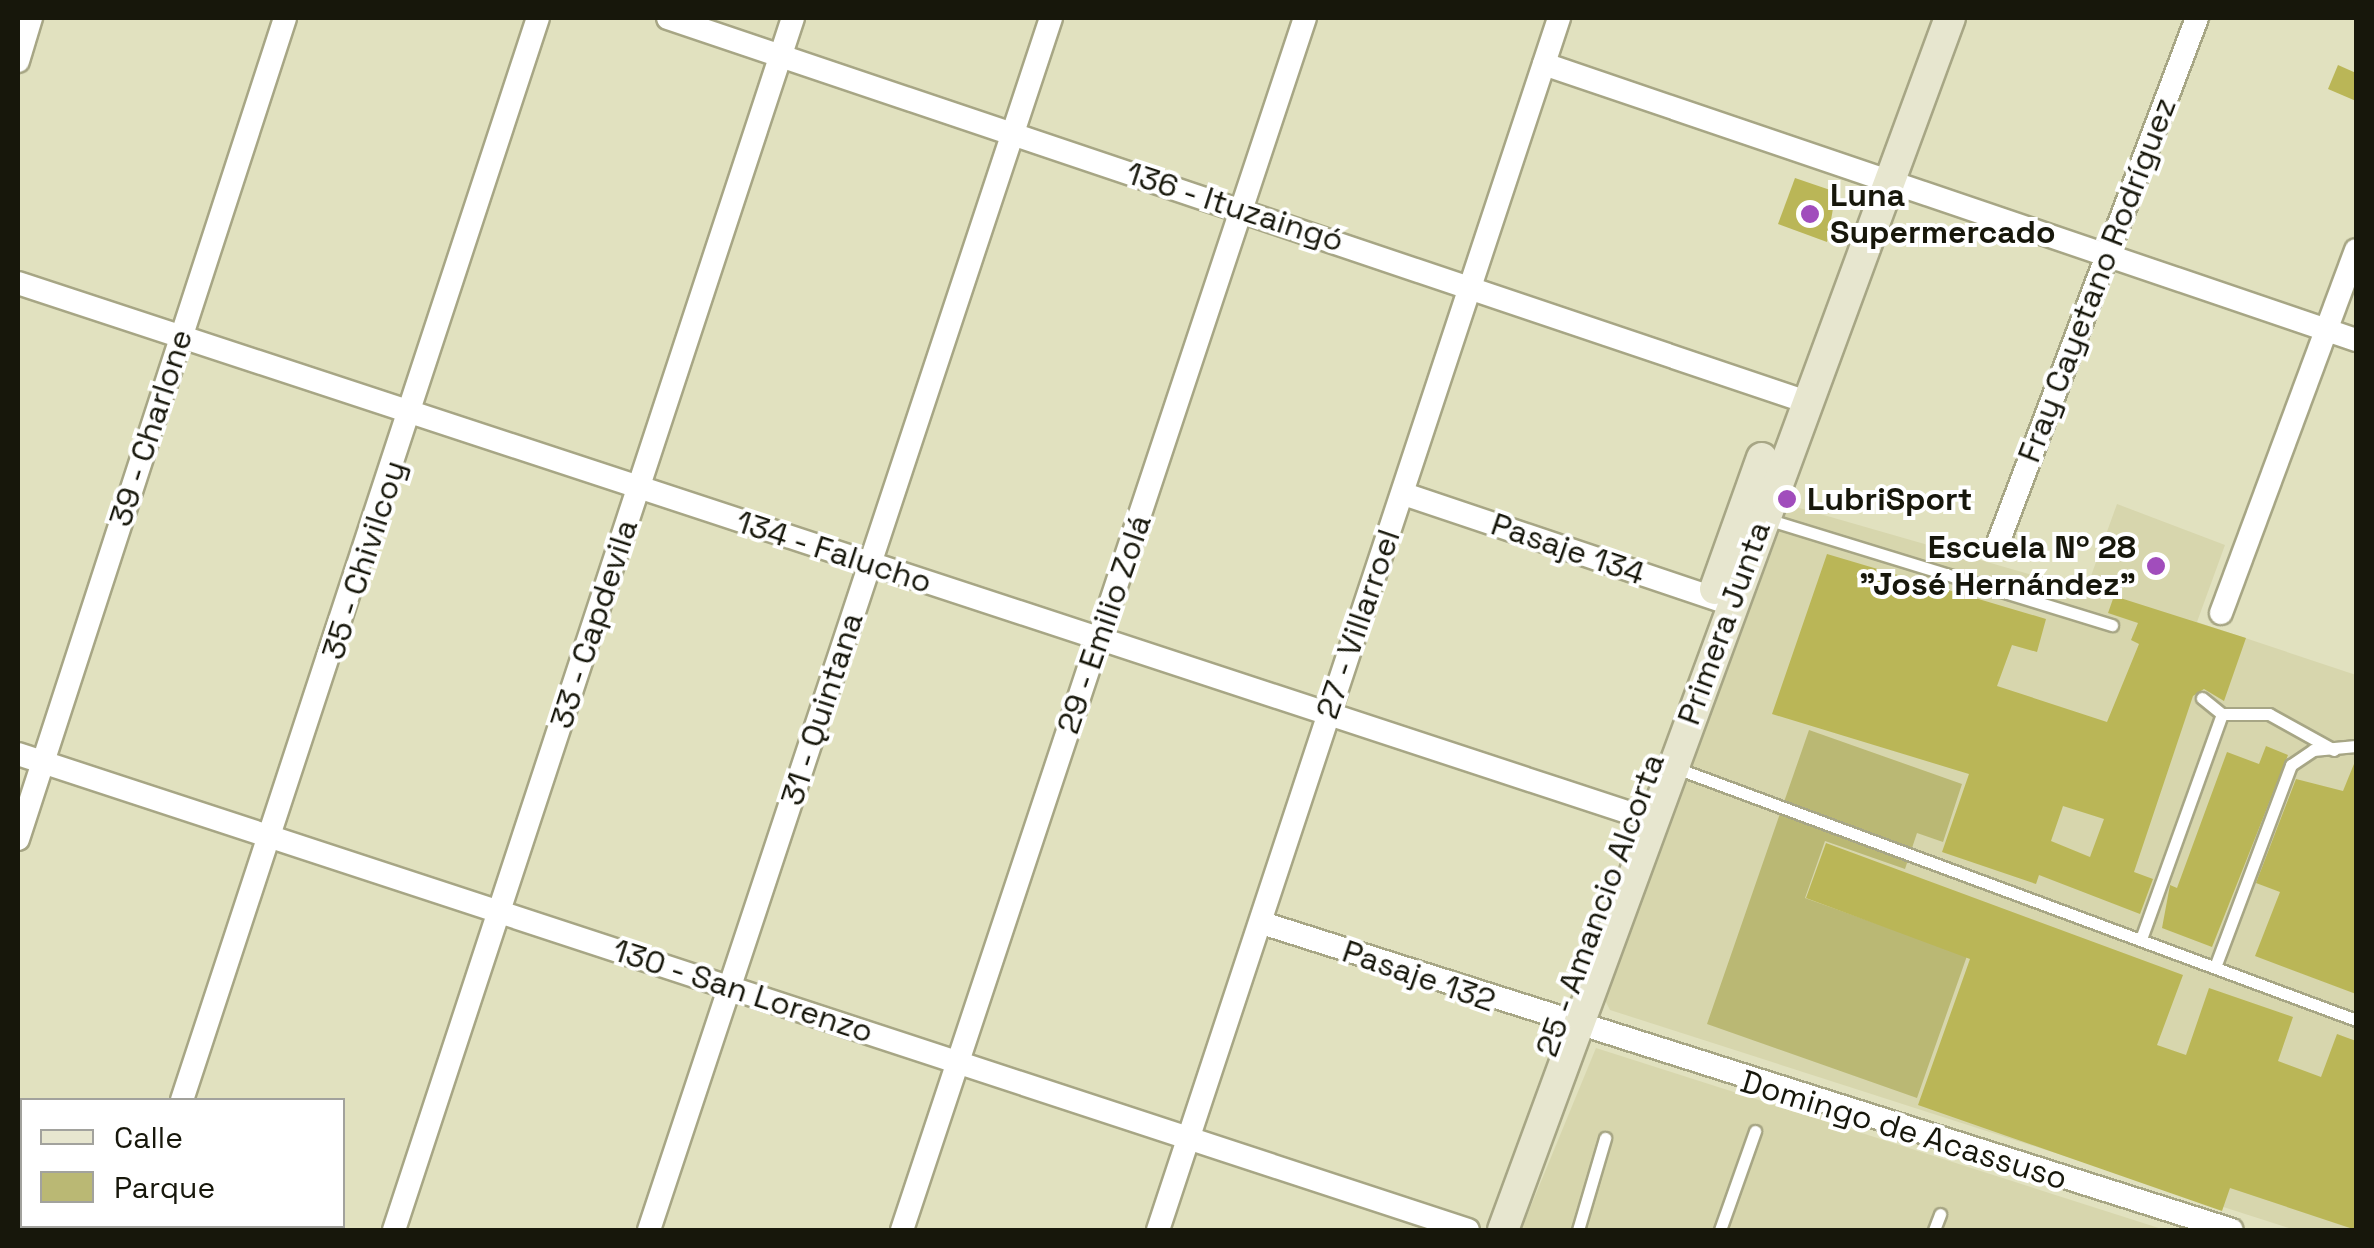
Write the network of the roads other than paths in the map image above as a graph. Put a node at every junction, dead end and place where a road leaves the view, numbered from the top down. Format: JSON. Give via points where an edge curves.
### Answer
{"nodes":[{"id":1,"x":32,"y":18,"type":"edge"},
{"id":2,"x":285,"y":18,"type":"edge"},
{"id":3,"x":538,"y":18,"type":"edge"},
{"id":4,"x":668,"y":18,"type":"edge"},
{"id":5,"x":793,"y":18,"type":"edge"},
{"id":6,"x":1051,"y":18,"type":"edge"},
{"id":7,"x":1306,"y":18,"type":"edge"},
{"id":8,"x":1559,"y":18,"type":"edge"},
{"id":9,"x":1927,"y":18,"type":"edge"},
{"id":10,"x":1950,"y":18,"type":"edge"},
{"id":11,"x":2198,"y":18,"type":"edge"},
{"id":12,"x":781,"y":54,"type":"junction"},
{"id":13,"x":18,"y":61,"type":"edge"},
{"id":14,"x":1544,"y":64,"type":"junction"},
{"id":15,"x":1012,"y":135,"type":"junction"},
{"id":16,"x":1877,"y":178,"type":"junction"},
{"id":17,"x":1242,"y":209,"type":"junction"},
{"id":18,"x":2356,"y":250,"type":"edge"},
{"id":19,"x":2103,"y":260,"type":"junction"},
{"id":20,"x":18,"y":283,"type":"edge"},
{"id":21,"x":1471,"y":286,"type":"junction"},
{"id":22,"x":2325,"y":330,"type":"junction"},
{"id":23,"x":180,"y":337,"type":"junction"},
{"id":24,"x":2356,"y":340,"type":"edge"},
{"id":25,"x":1793,"y":396,"type":"junction"},
{"id":26,"x":412,"y":413,"type":"junction"},
{"id":27,"x":638,"y":487,"type":"junction"},
{"id":28,"x":1404,"y":494,"type":"junction"},
{"id":29,"x":1763,"y":518,"type":"junction"},
{"id":30,"x":1998,"y":543,"type":"dead end"},
{"id":31,"x":870,"y":564,"type":"junction"},
{"id":32,"x":1722,"y":601,"type":"junction"},
{"id":33,"x":2221,"y":613,"type":"dead end"},
{"id":34,"x":2112,"y":626,"type":"dead end"},
{"id":35,"x":1099,"y":639,"type":"junction"},
{"id":36,"x":2202,"y":698,"type":"dead end"},
{"id":37,"x":1326,"y":714,"type":"junction"},
{"id":38,"x":2222,"y":714,"type":"junction"},
{"id":39,"x":2356,"y":746,"type":"edge"},
{"id":40,"x":2334,"y":750,"type":"junction"},
{"id":41,"x":18,"y":754,"type":"edge"},
{"id":42,"x":44,"y":762,"type":"junction"},
{"id":43,"x":1672,"y":767,"type":"junction"},
{"id":44,"x":1642,"y":817,"type":"junction"},
{"id":45,"x":18,"y":839,"type":"edge"},
{"id":46,"x":273,"y":839,"type":"junction"},
{"id":47,"x":502,"y":913,"type":"junction"},
{"id":48,"x":1262,"y":923,"type":"junction"},
{"id":49,"x":2141,"y":939,"type":"junction"},
{"id":50,"x":2215,"y":967,"type":"junction"},
{"id":51,"x":730,"y":988,"type":"junction"},
{"id":52,"x":2356,"y":1020,"type":"edge"},
{"id":53,"x":1566,"y":1026,"type":"junction"},
{"id":54,"x":957,"y":1059,"type":"junction"},
{"id":55,"x":183,"y":1098,"type":"edge"},
{"id":56,"x":1755,"y":1130,"type":"dead end"},
{"id":57,"x":1605,"y":1138,"type":"dead end"},
{"id":58,"x":1186,"y":1141,"type":"junction"},
{"id":59,"x":1940,"y":1214,"type":"dead end"},
{"id":60,"x":394,"y":1230,"type":"edge"},
{"id":61,"x":649,"y":1230,"type":"edge"},
{"id":62,"x":902,"y":1230,"type":"edge"},
{"id":63,"x":1158,"y":1230,"type":"edge"},
{"id":64,"x":1468,"y":1230,"type":"edge"},
{"id":65,"x":1482,"y":1230,"type":"edge"},
{"id":66,"x":1502,"y":1230,"type":"edge"},
{"id":67,"x":1578,"y":1230,"type":"edge"},
{"id":68,"x":1720,"y":1230,"type":"edge"},
{"id":69,"x":1934,"y":1230,"type":"edge"},
{"id":70,"x":2232,"y":1230,"type":"edge"}],
"edges":[{"from":1,"to":13,"type":"street"},
{"from":2,"to":23,"type":"street","name":"39 - Charlone"},
{"from":3,"to":26,"type":"street","name":"35 - Chivilcoy"},
{"from":4,"to":12,"type":"street","name":"136 - Ituzaingó"},
{"from":5,"to":12,"type":"street","name":"33 - Capdevila"},
{"from":6,"to":15,"type":"street","name":"31 - Quintana"},
{"from":7,"to":17,"type":"street","name":"29 - Emilio Zolá"},
{"from":8,"to":14,"type":"street","name":"27 - Villarroel"},
{"from":9,"to":16,"type":"main road","name":"25 - Amancio Alcorta"},
{"from":10,"to":16,"type":"main road"},
{"from":11,"to":19,"type":"street","name":"Fray Cayetano Rodríguez"},
{"from":12,"to":15,"type":"street","name":"136 - Ituzaingó"},
{"from":12,"to":27,"type":"street","name":"33 - Capdevila"},
{"from":14,"to":16,"type":"street"},
{"from":14,"to":21,"type":"street","name":"27 - Villarroel"},
{"from":15,"to":17,"type":"street","name":"136 - Ituzaingó"},
{"from":15,"to":31,"type":"street","name":"31 - Quintana"},
{"from":16,"to":19,"type":"street"},
{"from":16,"to":25,"type":"main road","name":"25 - Amancio Alcorta"},
{"from":17,"to":21,"type":"street","name":"136 - Ituzaingó"},
{"from":17,"to":35,"type":"street","name":"29 - Emilio Zolá"},
{"from":18,"to":22,"type":"street"},
{"from":19,"to":22,"type":"street"},
{"from":19,"to":30,"type":"street","name":"Fray Cayetano Rodríguez"},
{"from":20,"to":23,"type":"street","name":"134 - Falucho"},
{"from":21,"to":25,"type":"street","name":"136 - Ituzaingó"},
{"from":21,"to":28,"type":"street","name":"27 - Villarroel"},
{"from":22,"to":24,"type":"street"},
{"from":22,"to":33,"type":"street"},
{"from":23,"to":26,"type":"street","name":"134 - Falucho"},
{"from":23,"to":42,"type":"street","name":"39 - Charlone"},
{"from":25,"to":29,"type":"main road","name":"Primera Junta"},
{"from":25,"to":32,"type":"main road","name":"25 - Amancio Alcorta"},
{"from":26,"to":27,"type":"street","name":"134 - Falucho"},
{"from":26,"to":46,"type":"street","name":"35 - Chivilcoy"},
{"from":27,"to":31,"type":"street","name":"134 - Falucho"},
{"from":27,"to":47,"type":"street","name":"33 - Capdevila"},
{"from":28,"to":32,"type":"street","name":"Pasaje 134"},
{"from":28,"to":37,"type":"street","name":"27 - Villarroel"},
{"from":29,"to":32,"type":"main road","name":"Primera Junta"},
{"from":29,"to":34,"type":"lane"},
{"from":31,"to":35,"type":"street","name":"134 - Falucho"},
{"from":31,"to":51,"type":"street","name":"31 - Quintana"},
{"from":32,"to":43,"type":"main road","name":"Primera Junta"},
{"from":32,"to":44,"type":"main road","name":"25 - Amancio Alcorta"},
{"from":35,"to":37,"type":"street","name":"134 - Falucho"},
{"from":35,"to":54,"type":"street","name":"29 - Emilio Zolá"},
{"from":36,"to":38,"type":"lane"},
{"from":37,"to":44,"type":"street","name":"134 - Falucho"},
{"from":37,"to":48,"type":"street","name":"27 - Villarroel"},
{"from":38,"to":40,"type":"lane","via":[[2269,714]]},
{"from":38,"to":49,"type":"lane"},
{"from":39,"to":40,"type":"lane"},
{"from":40,"to":50,"type":"lane","via":[[2291,765]]},
{"from":41,"to":42,"type":"street","name":"130 - San Lorenzo"},
{"from":42,"to":45,"type":"street","name":"39 - Charlone"},
{"from":42,"to":46,"type":"street","name":"130 - San Lorenzo"},
{"from":43,"to":44,"type":"main road","name":"Primera Junta"},
{"from":43,"to":49,"type":"lane"},
{"from":44,"to":53,"type":"main road","name":"Primera Junta"},
{"from":46,"to":47,"type":"street","name":"130 - San Lorenzo"},
{"from":46,"to":55,"type":"street","name":"35 - Chivilcoy"},
{"from":47,"to":51,"type":"street","name":"130 - San Lorenzo"},
{"from":47,"to":60,"type":"street","name":"33 - Capdevila"},
{"from":48,"to":53,"type":"street","name":"Pasaje 132"},
{"from":48,"to":58,"type":"street","name":"27 - Villarroel"},
{"from":49,"to":50,"type":"lane"},
{"from":50,"to":52,"type":"lane"},
{"from":51,"to":54,"type":"street","name":"130 - San Lorenzo"},
{"from":51,"to":61,"type":"street","name":"31 - Quintana"},
{"from":53,"to":65,"type":"main road","name":"25 - Amancio Alcorta"},
{"from":53,"to":66,"type":"main road","name":"Primera Junta"},
{"from":53,"to":70,"type":"street","name":"Domingo de Acassuso"},
{"from":54,"to":58,"type":"street","name":"130 - San Lorenzo"},
{"from":54,"to":62,"type":"street","name":"29 - Emilio Zolá"},
{"from":56,"to":68,"type":"lane"},
{"from":57,"to":67,"type":"lane"},
{"from":58,"to":63,"type":"street","name":"27 - Villarroel"},
{"from":58,"to":64,"type":"street","name":"130 - San Lorenzo"},
{"from":59,"to":69,"type":"lane"}]}
